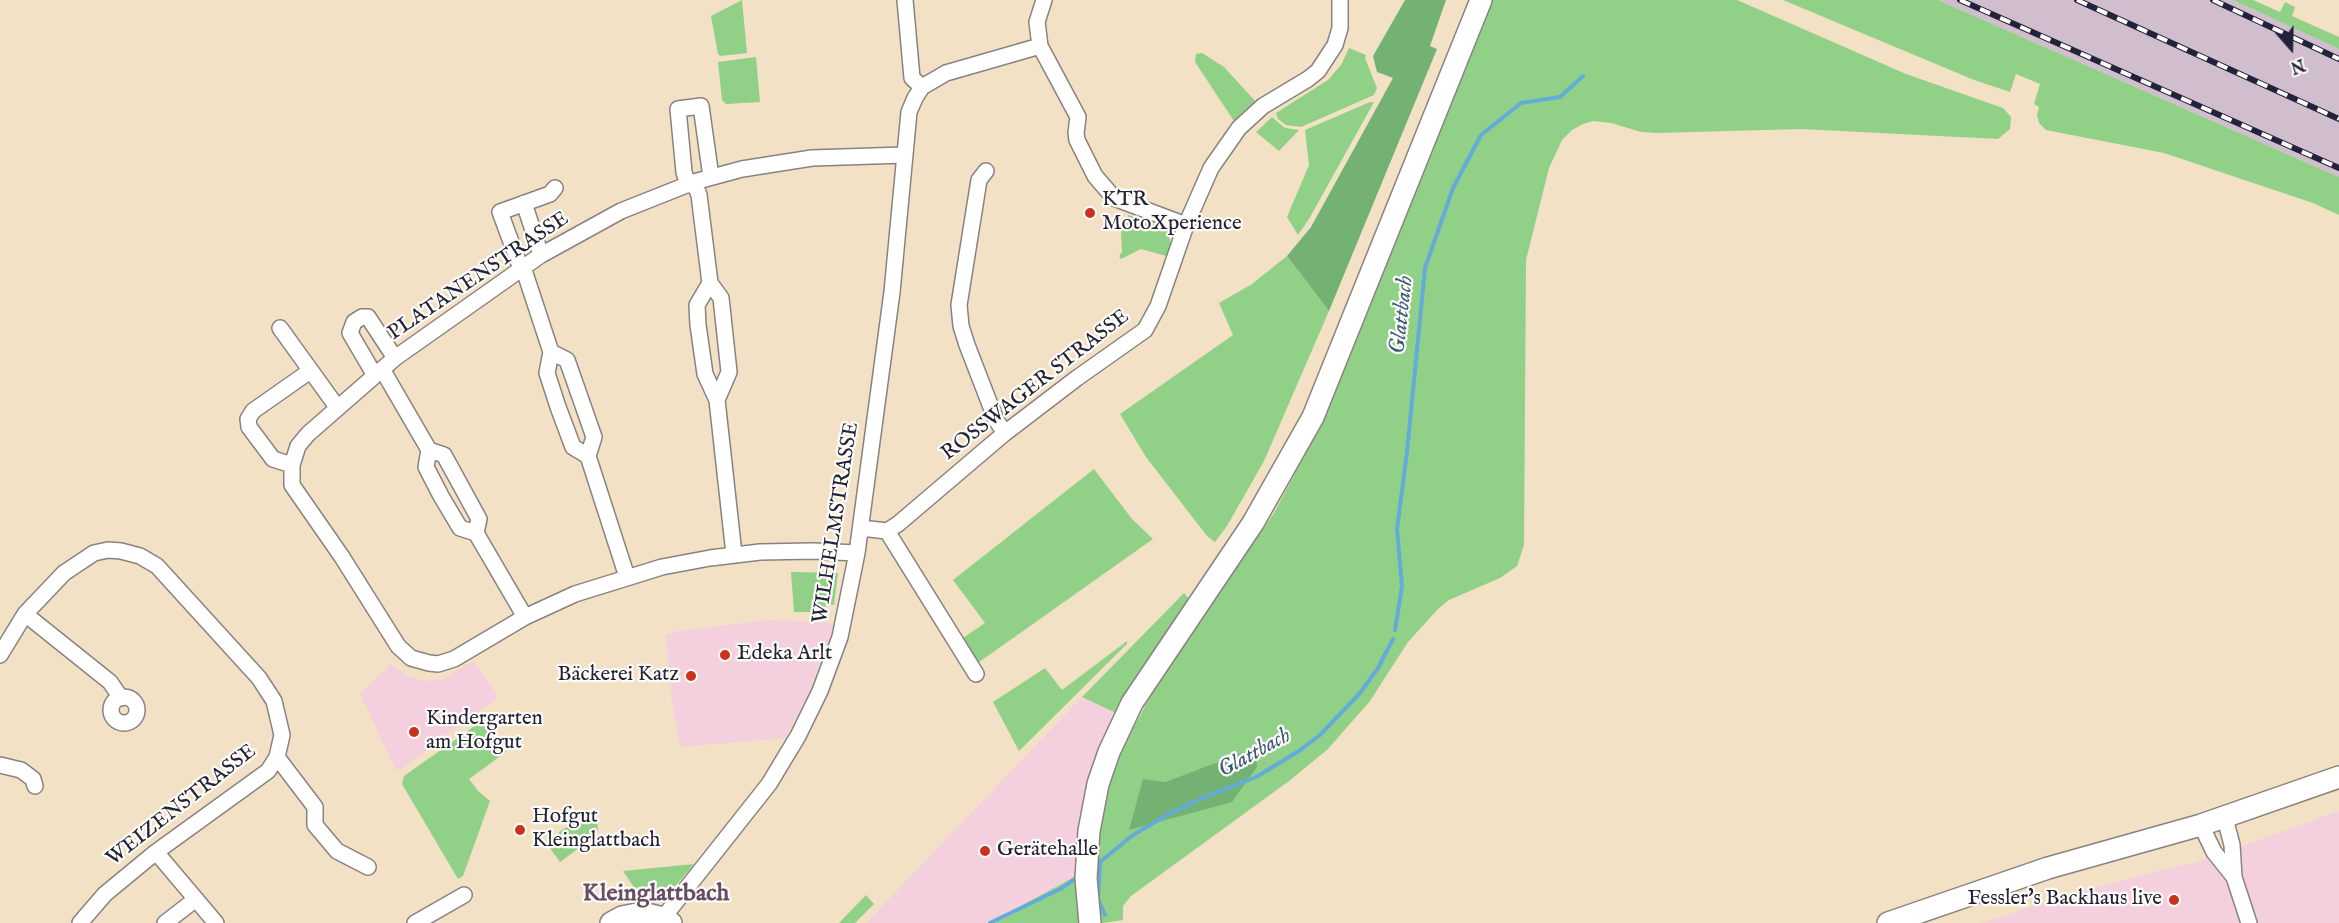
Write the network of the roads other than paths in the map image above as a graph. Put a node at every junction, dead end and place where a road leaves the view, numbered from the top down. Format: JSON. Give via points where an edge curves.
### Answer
{"nodes":[{"id":1,"x":904,"y":0,"type":"edge"},
{"id":2,"x":1044,"y":0,"type":"edge"},
{"id":3,"x":1340,"y":0,"type":"edge"},
{"id":4,"x":1481,"y":0,"type":"edge"},
{"id":5,"x":1040,"y":46,"type":"junction"},
{"id":6,"x":922,"y":87,"type":"junction"},
{"id":7,"x":904,"y":155,"type":"junction"},
{"id":8,"x":986,"y":171,"type":"dead end"},
{"id":9,"x":711,"y":177,"type":"junction"},
{"id":10,"x":691,"y":184,"type":"junction"},
{"id":11,"x":555,"y":188,"type":"dead end"},
{"id":12,"x":524,"y":203,"type":"junction"},
{"id":13,"x":1186,"y":225,"type":"junction"},
{"id":14,"x":541,"y":255,"type":"junction"},
{"id":15,"x":522,"y":268,"type":"junction"},
{"id":16,"x":710,"y":283,"type":"junction"},
{"id":17,"x":280,"y":328,"type":"dead end"},
{"id":18,"x":551,"y":351,"type":"junction"},
{"id":19,"x":395,"y":358,"type":"junction"},
{"id":20,"x":310,"y":371,"type":"junction"},
{"id":21,"x":378,"y":372,"type":"junction"},
{"id":22,"x":717,"y":400,"type":"junction"},
{"id":23,"x":337,"y":407,"type":"junction"},
{"id":24,"x":1005,"y":433,"type":"junction"},
{"id":25,"x":429,"y":450,"type":"junction"},
{"id":26,"x":588,"y":456,"type":"junction"},
{"id":27,"x":292,"y":465,"type":"junction"},
{"id":28,"x":861,"y":528,"type":"junction"},
{"id":29,"x":886,"y":531,"type":"junction"},
{"id":30,"x":476,"y":533,"type":"junction"},
{"id":31,"x":858,"y":553,"type":"junction"},
{"id":32,"x":734,"y":554,"type":"junction"},
{"id":33,"x":627,"y":577,"type":"junction"},
{"id":34,"x":25,"y":614,"type":"junction"},
{"id":35,"x":525,"y":617,"type":"junction"},
{"id":36,"x":0,"y":655,"type":"edge"},
{"id":37,"x":976,"y":674,"type":"dead end"},
{"id":38,"x":121,"y":698,"type":"dead end"},
{"id":39,"x":277,"y":757,"type":"junction"},
{"id":40,"x":0,"y":765,"type":"edge"},
{"id":41,"x":2339,"y":777,"type":"edge"},
{"id":42,"x":35,"y":786,"type":"dead end"},
{"id":43,"x":2224,"y":818,"type":"junction"},
{"id":44,"x":2201,"y":825,"type":"junction"},
{"id":45,"x":156,"y":852,"type":"junction"},
{"id":46,"x":368,"y":867,"type":"dead end"},
{"id":47,"x":2234,"y":877,"type":"junction"},
{"id":48,"x":464,"y":895,"type":"dead end"},
{"id":49,"x":196,"y":900,"type":"junction"},
{"id":50,"x":667,"y":920,"type":"edge"},
{"id":51,"x":80,"y":923,"type":"edge"},
{"id":52,"x":165,"y":923,"type":"edge"},
{"id":53,"x":216,"y":923,"type":"edge"},
{"id":54,"x":415,"y":923,"type":"edge"},
{"id":55,"x":611,"y":923,"type":"edge"},
{"id":56,"x":1090,"y":923,"type":"edge"},
{"id":57,"x":1888,"y":923,"type":"edge"},
{"id":58,"x":2249,"y":923,"type":"edge"}],
"edges":[{"from":1,"to":6,"type":"street","via":[[912,78]]},
{"from":2,"to":5,"type":"street","via":[[1037,22]]},
{"from":3,"to":13,"type":"street","name":"ROSSWAGER STRASSE","via":[[1340,28],[1325,62],[1308,79],[1263,106],[1239,128],[1211,168]]},
{"from":4,"to":56,"type":"main road","via":[[1313,417],[1253,523],[1132,703],[1114,740],[1098,784],[1089,831],[1086,871]]},
{"from":5,"to":6,"type":"street","via":[[946,73]]},
{"from":5,"to":13,"type":"street","via":[[1078,117],[1077,140],[1103,187],[1128,205]]},
{"from":6,"to":7,"type":"street","name":"WILHELMSTRASSE","via":[[909,112]]},
{"from":7,"to":9,"type":"street","name":"PLATANENSTRASSE","via":[[812,158]]},
{"from":7,"to":28,"type":"street","name":"WILHELMSTRASSE"},
{"from":8,"to":24,"type":"street","via":[[979,180],[959,305],[967,345],[996,420]]},
{"from":9,"to":10,"type":"street","name":"PLATANENSTRASSE"},
{"from":9,"to":10,"type":"street","via":[[701,106],[678,109],[684,172]]},
{"from":10,"to":14,"type":"street","name":"PLATANENSTRASSE","via":[[621,211]]},
{"from":10,"to":16,"type":"street","via":[[699,195]]},
{"from":11,"to":12,"type":"street","via":[[550,194]]},
{"from":12,"to":14,"type":"street"},
{"from":12,"to":15,"type":"street","via":[[500,212]]},
{"from":13,"to":24,"type":"street","name":"ROSSWAGER STRASSE","via":[[1158,306],[1145,330]]},
{"from":14,"to":15,"type":"street","name":"PLATANENSTRASSE"},
{"from":15,"to":18,"type":"street"},
{"from":15,"to":19,"type":"street","name":"PLATANENSTRASSE"},
{"from":16,"to":22,"type":"street","via":[[721,298],[729,372]]},
{"from":16,"to":22,"type":"street","via":[[697,305],[698,325],[705,374]]},
{"from":17,"to":20,"type":"street"},
{"from":18,"to":26,"type":"street","via":[[547,373],[558,407],[573,447]]},
{"from":18,"to":26,"type":"street","via":[[567,360],[594,437]]},
{"from":19,"to":21,"type":"street","name":"PLATANENSTRASSE"},
{"from":19,"to":21,"type":"street","via":[[368,317],[354,322],[350,333]]},
{"from":20,"to":23,"type":"street"},
{"from":20,"to":27,"type":"street","via":[[253,411],[248,419],[249,428],[273,459]]},
{"from":21,"to":23,"type":"street","name":"PLATANENSTRASSE"},
{"from":21,"to":25,"type":"street"},
{"from":22,"to":32,"type":"street"},
{"from":23,"to":27,"type":"street","name":"PLATANENSTRASSE","via":[[303,440]]},
{"from":24,"to":29,"type":"street","name":"ROSSWAGER STRASSE"},
{"from":25,"to":30,"type":"street","via":[[444,455],[479,519]]},
{"from":25,"to":30,"type":"street","via":[[426,467],[441,496],[460,528]]},
{"from":26,"to":33,"type":"street"},
{"from":27,"to":35,"type":"street","via":[[292,485],[398,646],[411,658],[446,662]]},
{"from":28,"to":29,"type":"street"},
{"from":28,"to":31,"type":"street","name":"WILHELMSTRASSE"},
{"from":29,"to":37,"type":"street"},
{"from":30,"to":35,"type":"street"},
{"from":31,"to":32,"type":"street"},
{"from":31,"to":50,"type":"street","name":"WILHELMSTRASSE","via":[[834,656],[798,736],[769,784]]},
{"from":32,"to":33,"type":"street"},
{"from":33,"to":35,"type":"street","via":[[575,594]]},
{"from":34,"to":36,"type":"street","name":"WEIZENSTRASSE"},
{"from":34,"to":38,"type":"street","via":[[110,682]]},
{"from":34,"to":39,"type":"street","name":"WEIZENSTRASSE","via":[[64,573],[94,553],[121,551],[158,566],[259,678],[274,701],[282,735]]},
{"from":39,"to":45,"type":"street","name":"WEIZENSTRASSE","via":[[267,771]]},
{"from":39,"to":46,"type":"street","via":[[315,807],[315,825],[337,851]]},
{"from":40,"to":42,"type":"street","via":[[21,770]]},
{"from":41,"to":43,"type":"main road"},
{"from":43,"to":44,"type":"main road"},
{"from":43,"to":47,"type":"street","via":[[2232,846]]},
{"from":44,"to":47,"type":"street","via":[[2214,852]]},
{"from":44,"to":57,"type":"main road","via":[[2037,872]]},
{"from":45,"to":49,"type":"street"},
{"from":45,"to":51,"type":"street","name":"WEIZENSTRASSE","via":[[105,894]]},
{"from":47,"to":58,"type":"street"},
{"from":48,"to":54,"type":"street"},
{"from":49,"to":52,"type":"street"},
{"from":49,"to":53,"type":"street"},
{"from":50,"to":55,"type":"main road","via":[[642,913]]}]}
